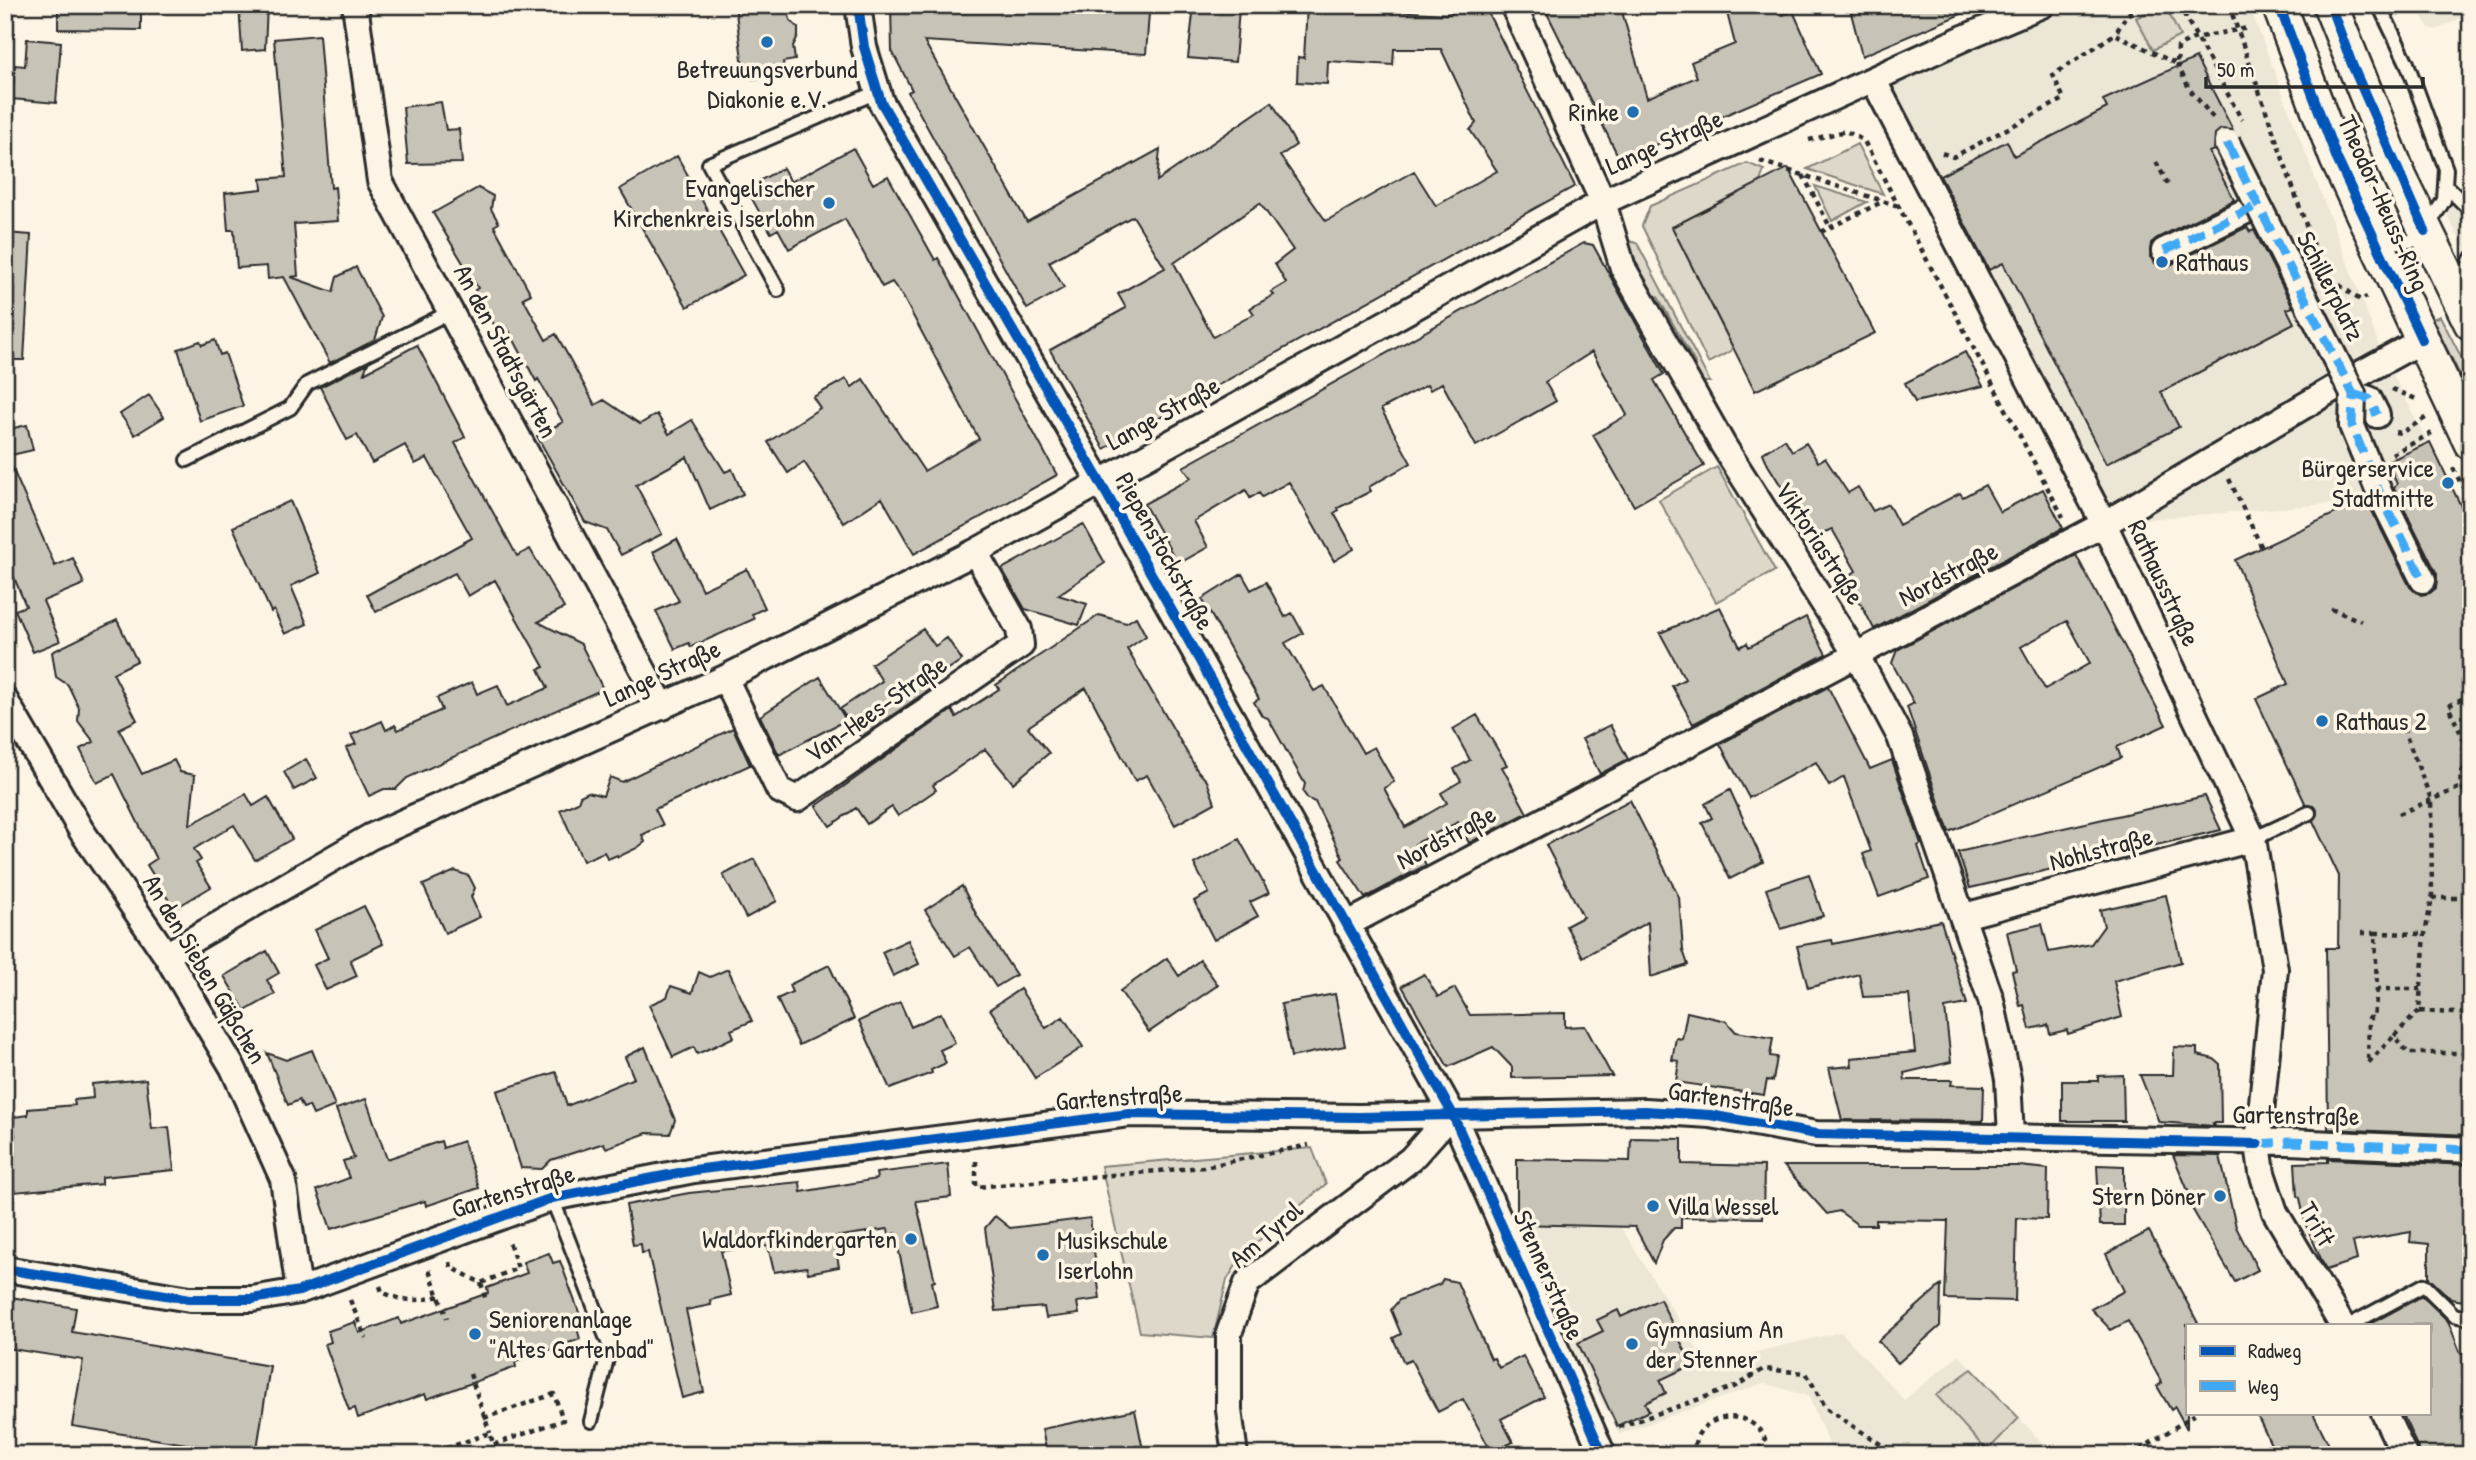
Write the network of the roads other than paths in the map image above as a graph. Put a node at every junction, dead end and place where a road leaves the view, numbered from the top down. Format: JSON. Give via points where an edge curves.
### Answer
{"nodes":[{"id":1,"x":355,"y":5,"type":"edge"},
{"id":2,"x":858,"y":5,"type":"edge"},
{"id":3,"x":1513,"y":5,"type":"edge"},
{"id":4,"x":2042,"y":5,"type":"edge"},
{"id":5,"x":2278,"y":5,"type":"edge"},
{"id":6,"x":2330,"y":5,"type":"edge"},
{"id":7,"x":2379,"y":5,"type":"edge"},
{"id":8,"x":1874,"y":81,"type":"junction"},
{"id":9,"x":877,"y":92,"type":"junction"},
{"id":10,"x":2227,"y":143,"type":"dead end"},
{"id":11,"x":2445,"y":185,"type":"junction"},
{"id":12,"x":1603,"y":202,"type":"junction"},
{"id":13,"x":2248,"y":210,"type":"junction"},
{"id":14,"x":2471,"y":211,"type":"edge"},
{"id":15,"x":2367,"y":226,"type":"junction"},
{"id":16,"x":2424,"y":231,"type":"junction"},
{"id":17,"x":2164,"y":251,"type":"dead end"},
{"id":18,"x":2471,"y":259,"type":"edge"},
{"id":19,"x":778,"y":290,"type":"dead end"},
{"id":20,"x":2464,"y":309,"type":"edge"},
{"id":21,"x":450,"y":312,"type":"junction"},
{"id":22,"x":2421,"y":340,"type":"junction"},
{"id":23,"x":2353,"y":394,"type":"junction"},
{"id":24,"x":2377,"y":415,"type":"dead end"},
{"id":25,"x":2455,"y":451,"type":"edge"},
{"id":26,"x":187,"y":460,"type":"dead end"},
{"id":27,"x":1100,"y":482,"type":"junction"},
{"id":28,"x":2104,"y":524,"type":"junction"},
{"id":29,"x":975,"y":552,"type":"junction"},
{"id":30,"x":2423,"y":580,"type":"dead end"},
{"id":31,"x":1857,"y":656,"type":"junction"},
{"id":32,"x":725,"y":678,"type":"junction"},
{"id":33,"x":5,"y":700,"type":"edge"},
{"id":34,"x":663,"y":707,"type":"junction"},
{"id":35,"x":2309,"y":813,"type":"dead end"},
{"id":36,"x":2253,"y":839,"type":"junction"},
{"id":37,"x":1964,"y":916,"type":"junction"},
{"id":38,"x":1346,"y":925,"type":"junction"},
{"id":39,"x":166,"y":955,"type":"junction"},
{"id":40,"x":1452,"y":1113,"type":"junction"},
{"id":41,"x":2011,"y":1136,"type":"junction"},
{"id":42,"x":2258,"y":1144,"type":"junction"},
{"id":43,"x":2471,"y":1150,"type":"edge"},
{"id":44,"x":552,"y":1198,"type":"junction"},
{"id":45,"x":5,"y":1269,"type":"edge"},
{"id":46,"x":299,"y":1291,"type":"junction"},
{"id":47,"x":2471,"y":1319,"type":"edge"},
{"id":48,"x":2341,"y":1324,"type":"edge"},
{"id":49,"x":2352,"y":1324,"type":"edge"},
{"id":50,"x":2384,"y":1414,"type":"edge"},
{"id":51,"x":591,"y":1421,"type":"dead end"},
{"id":52,"x":1599,"y":1445,"type":"edge"},
{"id":53,"x":1235,"y":1455,"type":"edge"},
{"id":54,"x":2404,"y":1455,"type":"edge"}],
"edges":[{"from":1,"to":21,"type":"street","name":"An den Stadtsgärten","via":[[380,181]]},
{"from":2,"to":9,"type":"street","name":"Piepenstockstraße"},
{"from":3,"to":12,"type":"street","name":"Viktoriastraße"},
{"from":4,"to":8,"type":"street","name":"Lange Straße"},
{"from":5,"to":15,"type":"main road","name":"Theodor-Heuss-Ring"},
{"from":6,"to":16,"type":"main road","name":"Theodor-Heuss-Ring"},
{"from":7,"to":11,"type":"lane","via":[[2407,63],[2446,169]]},
{"from":8,"to":12,"type":"street","name":"Lange Straße"},
{"from":8,"to":28,"type":"street","name":"Rathausstraße"},
{"from":9,"to":19,"type":"lane","via":[[709,164]]},
{"from":9,"to":27,"type":"street","name":"Piepenstockstraße"},
{"from":10,"to":13,"type":"street","name":"Schillerplatz","bridge":true},
{"from":11,"to":14,"type":"lane"},
{"from":11,"to":16,"type":"lane","via":[[2444,200]]},
{"from":12,"to":27,"type":"street","name":"Lange Straße"},
{"from":12,"to":31,"type":"street","name":"Viktoriastraße","via":[[1623,268],[1703,410]]},
{"from":13,"to":17,"type":"street"},
{"from":13,"to":23,"type":"street","name":"Schillerplatz","bridge":true},
{"from":15,"to":16,"type":"lane","via":[[2398,242],[2412,241]]},
{"from":15,"to":22,"type":"main road","name":"Theodor-Heuss-Ring"},
{"from":16,"to":20,"type":"main road","name":"Theodor-Heuss-Ring"},
{"from":18,"to":20,"type":"lane"},
{"from":21,"to":26,"type":"lane","via":[[307,384],[290,408]]},
{"from":21,"to":34,"type":"street","name":"An den Stadtsgärten"},
{"from":22,"to":25,"type":"main road","name":"Theodor-Heuss-Ring"},
{"from":22,"to":28,"type":"street","name":"Nordstraße"},
{"from":23,"to":24,"type":"street","name":"Schillerplatz","via":[[2369,399]]},
{"from":23,"to":30,"type":"street","name":"Schillerplatz","bridge":true,"via":[[2353,426],[2380,494]]},
{"from":27,"to":29,"type":"street","name":"Lange Straße"},
{"from":27,"to":38,"type":"street","name":"Piepenstockstraße"},
{"from":28,"to":31,"type":"street","name":"Nordstraße"},
{"from":28,"to":36,"type":"street","name":"Rathausstraße"},
{"from":29,"to":32,"type":"street","name":"Lange Straße"},
{"from":29,"to":32,"type":"street","name":"Van-Hees-Straße","via":[[1019,629],[1021,645],[797,799],[779,790]]},
{"from":31,"to":37,"type":"street","name":"Viktoriastraße","via":[[1900,737]]},
{"from":31,"to":38,"type":"street","name":"Nordstraße"},
{"from":32,"to":34,"type":"street","name":"Lange Straße"},
{"from":33,"to":39,"type":"street","name":"An den Sieben Gäßchen","via":[[82,831]]},
{"from":34,"to":39,"type":"street","name":"Lange Straße","via":[[370,837]]},
{"from":35,"to":36,"type":"lane"},
{"from":36,"to":37,"type":"street","name":"Nohlstraße"},
{"from":36,"to":42,"type":"street","name":"Rathausstraße","via":[[2275,969]]},
{"from":37,"to":41,"type":"street","name":"Viktoriastraße","via":[[2005,1066]]},
{"from":38,"to":40,"type":"street","name":"Piepenstockstraße"},
{"from":39,"to":46,"type":"street","name":"An den Sieben Gäßchen","via":[[233,1068],[284,1179]]},
{"from":40,"to":41,"type":"street","name":"Gartenstraße","via":[[1645,1111],[1710,1115],[1816,1134]]},
{"from":40,"to":44,"type":"street","name":"Gartenstraße","via":[[1129,1114],[694,1170]]},
{"from":40,"to":52,"type":"street","name":"Stennerstraße"},
{"from":40,"to":53,"type":"street","name":"Am Tyrol","via":[[1411,1159],[1247,1283],[1229,1333],[1229,1410]]},
{"from":41,"to":42,"type":"street","name":"Gartenstraße"},
{"from":42,"to":43,"type":"street","name":"Gartenstraße"},
{"from":42,"to":48,"type":"street","name":"Trift","via":[[2275,1212]]},
{"from":44,"to":46,"type":"street","name":"Gartenstraße"},
{"from":44,"to":51,"type":"lane","via":[[610,1347]]},
{"from":45,"to":46,"type":"street","name":"Gartenstraße","via":[[190,1299],[252,1298]]},
{"from":47,"to":49,"type":"lane","via":[[2454,1315],[2424,1285]]},
{"from":50,"to":54,"type":"street"}]}
